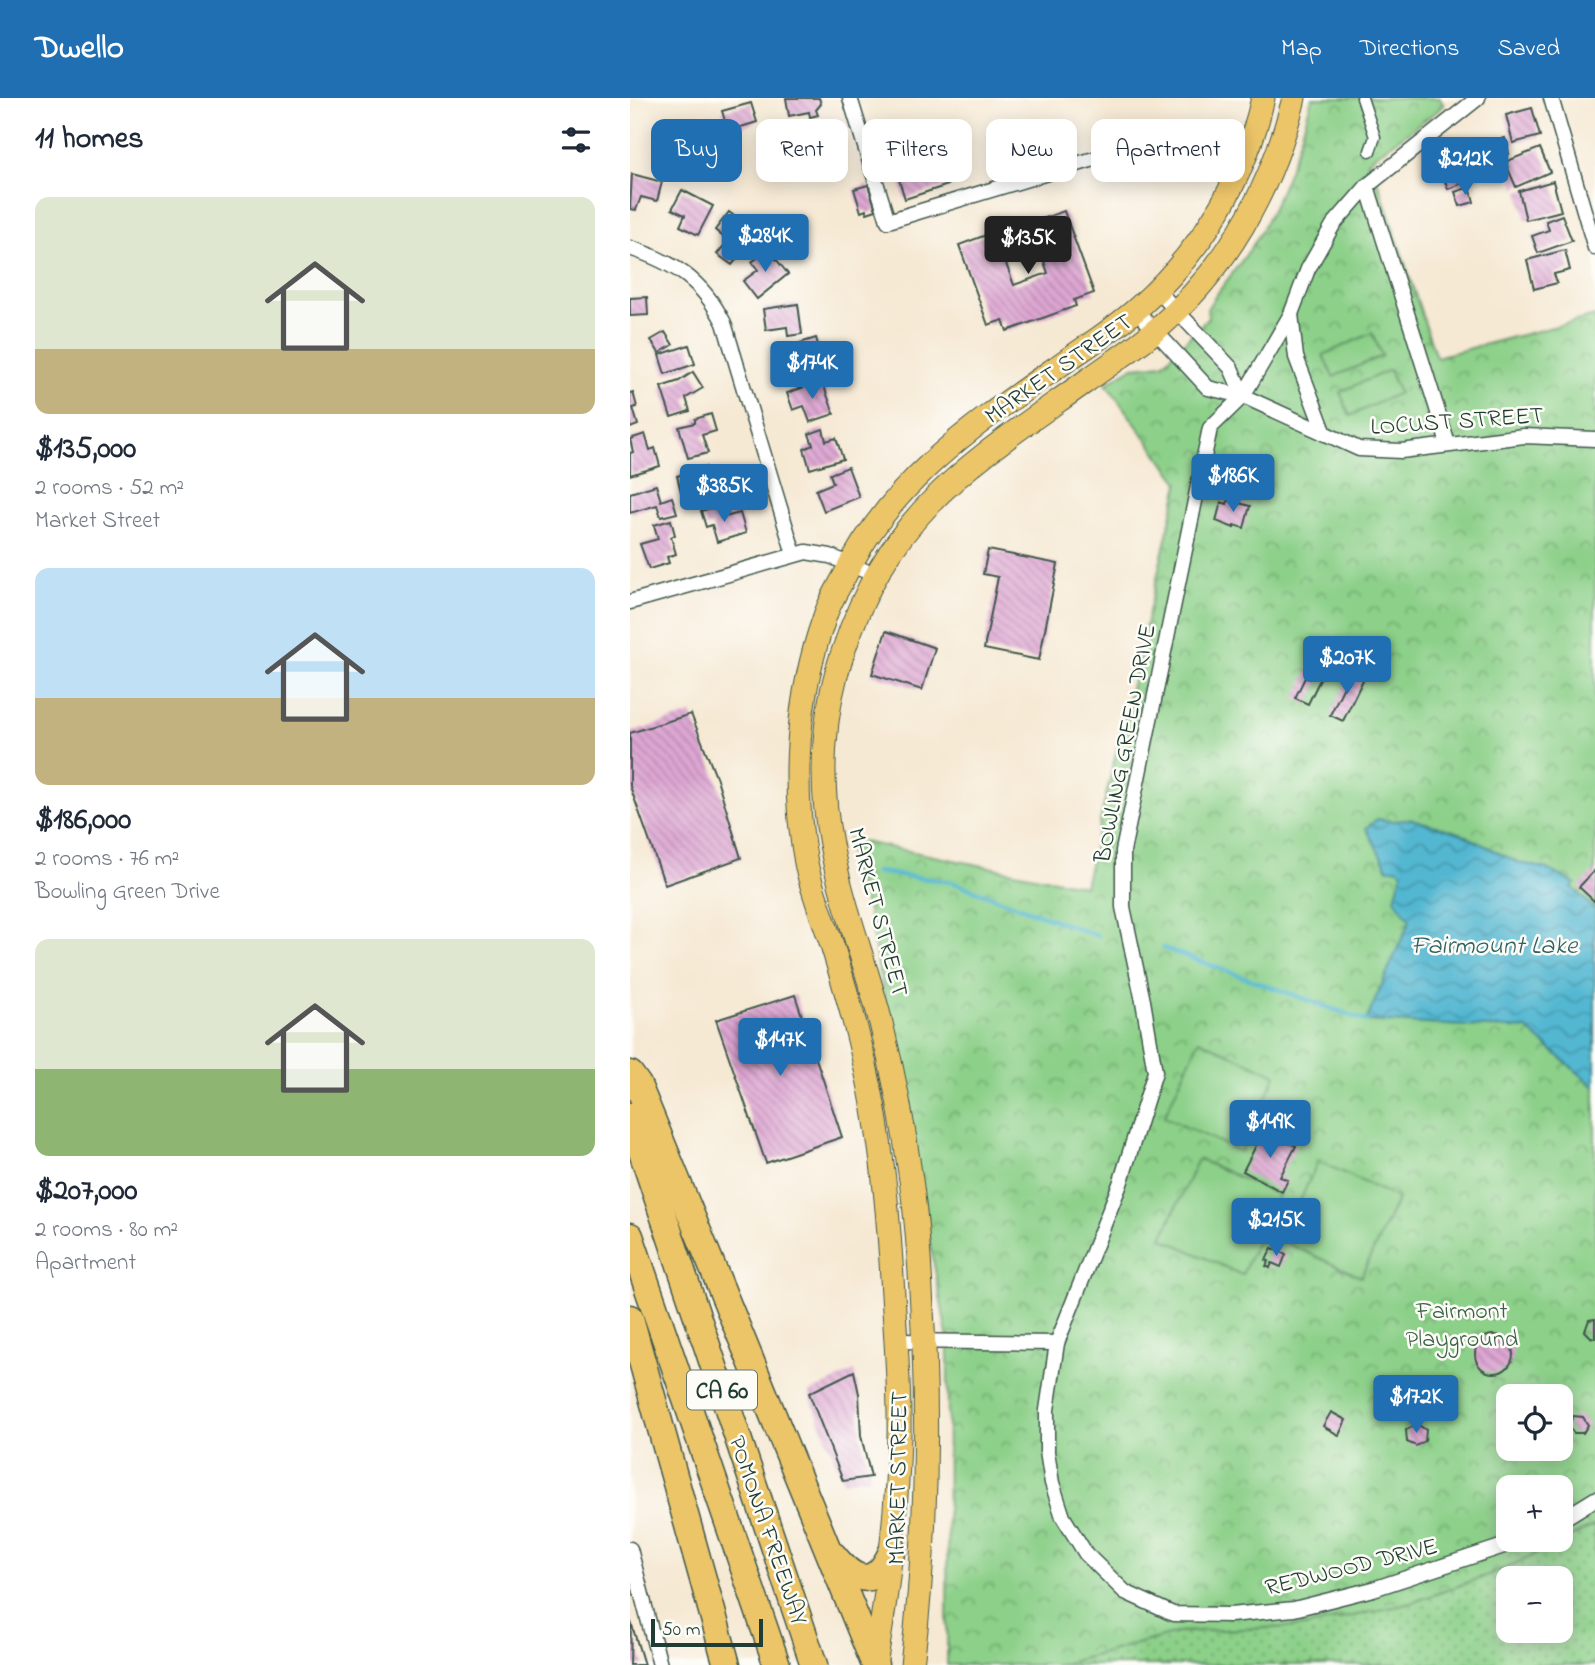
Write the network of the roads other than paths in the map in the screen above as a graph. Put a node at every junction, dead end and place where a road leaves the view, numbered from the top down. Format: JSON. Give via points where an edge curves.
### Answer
{"nodes":[{"id":1,"x":850,"y":98,"type":"edge"},
{"id":2,"x":1263,"y":98,"type":"edge"},
{"id":3,"x":1294,"y":98,"type":"edge"},
{"id":4,"x":1362,"y":98,"type":"edge"},
{"id":5,"x":1478,"y":98,"type":"edge"},
{"id":6,"x":1550,"y":98,"type":"edge"},
{"id":7,"x":1370,"y":151,"type":"dead end"},
{"id":8,"x":1091,"y":160,"type":"edge"},
{"id":9,"x":1367,"y":186,"type":"junction"},
{"id":10,"x":630,"y":248,"type":"edge"},
{"id":11,"x":1595,"y":248,"type":"edge"},
{"id":12,"x":1157,"y":290,"type":"junction"},
{"id":13,"x":1136,"y":310,"type":"junction"},
{"id":14,"x":1176,"y":311,"type":"junction"},
{"id":15,"x":1291,"y":314,"type":"junction"},
{"id":16,"x":1155,"y":331,"type":"junction"},
{"id":17,"x":1243,"y":396,"type":"junction"},
{"id":18,"x":1325,"y":435,"type":"junction"},
{"id":19,"x":1595,"y":439,"type":"edge"},
{"id":20,"x":1448,"y":444,"type":"junction"},
{"id":21,"x":794,"y":554,"type":"junction"},
{"id":22,"x":850,"y":564,"type":"junction"},
{"id":23,"x":875,"y":575,"type":"junction"},
{"id":24,"x":630,"y":602,"type":"edge"},
{"id":25,"x":630,"y":1074,"type":"edge"},
{"id":26,"x":630,"y":1116,"type":"edge"},
{"id":27,"x":630,"y":1236,"type":"edge"},
{"id":28,"x":630,"y":1318,"type":"edge"},
{"id":29,"x":923,"y":1340,"type":"junction"},
{"id":30,"x":896,"y":1341,"type":"junction"},
{"id":31,"x":1057,"y":1343,"type":"junction"},
{"id":32,"x":1595,"y":1499,"type":"edge"},
{"id":33,"x":1573,"y":1513,"type":"edge"},
{"id":34,"x":827,"y":1548,"type":"junction"},
{"id":35,"x":630,"y":1549,"type":"edge"},
{"id":36,"x":893,"y":1549,"type":"junction"},
{"id":37,"x":1496,"y":1549,"type":"edge"},
{"id":38,"x":660,"y":1665,"type":"edge"},
{"id":39,"x":727,"y":1665,"type":"edge"},
{"id":40,"x":777,"y":1665,"type":"edge"},
{"id":41,"x":814,"y":1665,"type":"edge"},
{"id":42,"x":875,"y":1665,"type":"edge"},
{"id":43,"x":912,"y":1665,"type":"edge"}],
"edges":[{"from":1,"to":8,"type":"street","via":[[888,221]]},
{"from":2,"to":12,"type":"main road","name":"MARKET STREET","via":[[1258,124],[1230,191],[1199,241]]},
{"from":3,"to":14,"type":"main road","name":"MARKET STREET","via":[[1258,200],[1234,243]]},
{"from":4,"to":7,"type":"street","via":[[1375,137]]},
{"from":5,"to":9,"type":"street"},
{"from":6,"to":11,"type":"street"},
{"from":9,"to":15,"type":"street","via":[[1333,225],[1308,269]]},
{"from":9,"to":20,"type":"street"},
{"from":10,"to":21,"type":"street","via":[[688,276],[716,307]]},
{"from":12,"to":13,"type":"main road","name":"MARKET STREET"},
{"from":12,"to":14,"type":"street"},
{"from":13,"to":16,"type":"street","name":"LOCUST STREET"},
{"from":13,"to":22,"type":"main road","name":"MARKET STREET","via":[[937,456],[893,501]]},
{"from":14,"to":16,"type":"main road","name":"MARKET STREET"},
{"from":14,"to":17,"type":"street","via":[[1230,368]]},
{"from":15,"to":17,"type":"street"},
{"from":15,"to":18,"type":"street","via":[[1296,357]]},
{"from":16,"to":17,"type":"street","name":"LOCUST STREET","via":[[1208,387]]},
{"from":16,"to":23,"type":"main road","name":"MARKET STREET","via":[[957,474],[916,516]]},
{"from":17,"to":18,"type":"street","name":"LOCUST STREET"},
{"from":17,"to":31,"type":"street","name":"BOWLING GREEN DRIVE","via":[[1210,428],[1126,829],[1122,890],[1126,928],[1155,1072],[1119,1184]]},
{"from":18,"to":20,"type":"street","name":"LOCUST STREET","via":[[1359,449],[1401,451]]},
{"from":19,"to":20,"type":"street","name":"LOCUST STREET","via":[[1524,436]]},
{"from":21,"to":22,"type":"street","via":[[819,553]]},
{"from":21,"to":24,"type":"street"},
{"from":22,"to":23,"type":"street"},
{"from":22,"to":30,"type":"main road","name":"MARKET STREET","via":[[824,617],[803,707],[799,812],[807,867],[860,1043],[877,1127]]},
{"from":23,"to":29,"type":"main road","name":"MARKET STREET","via":[[838,667],[827,721],[824,778],[830,842],[881,1023],[903,1127],[916,1218]]},
{"from":25,"to":34,"type":"highway"},
{"from":26,"to":41,"type":"highway","name":"POMONA FREEWAY","number":"CA 60"},
{"from":27,"to":40,"type":"highway","name":"POMONA FREEWAY","number":"CA 60"},
{"from":28,"to":39,"type":"highway"},
{"from":29,"to":30,"type":"street"},
{"from":29,"to":31,"type":"street"},
{"from":29,"to":43,"type":"main road","name":"MARKET STREET","via":[[924,1537]]},
{"from":30,"to":36,"type":"main road","name":"MARKET STREET","via":[[899,1434]]},
{"from":31,"to":37,"type":"street","name":"REDWOOD DRIVE","via":[[1046,1410],[1052,1483],[1063,1517],[1086,1554],[1125,1592],[1173,1614],[1294,1609]]},
{"from":32,"to":33,"type":"street"},
{"from":34,"to":36,"type":"highway","via":[[844,1568],[862,1578],[881,1572]]},
{"from":34,"to":42,"type":"highway"},
{"from":35,"to":38,"type":"street"},
{"from":36,"to":42,"type":"main road","name":"MARKET STREET"}]}
